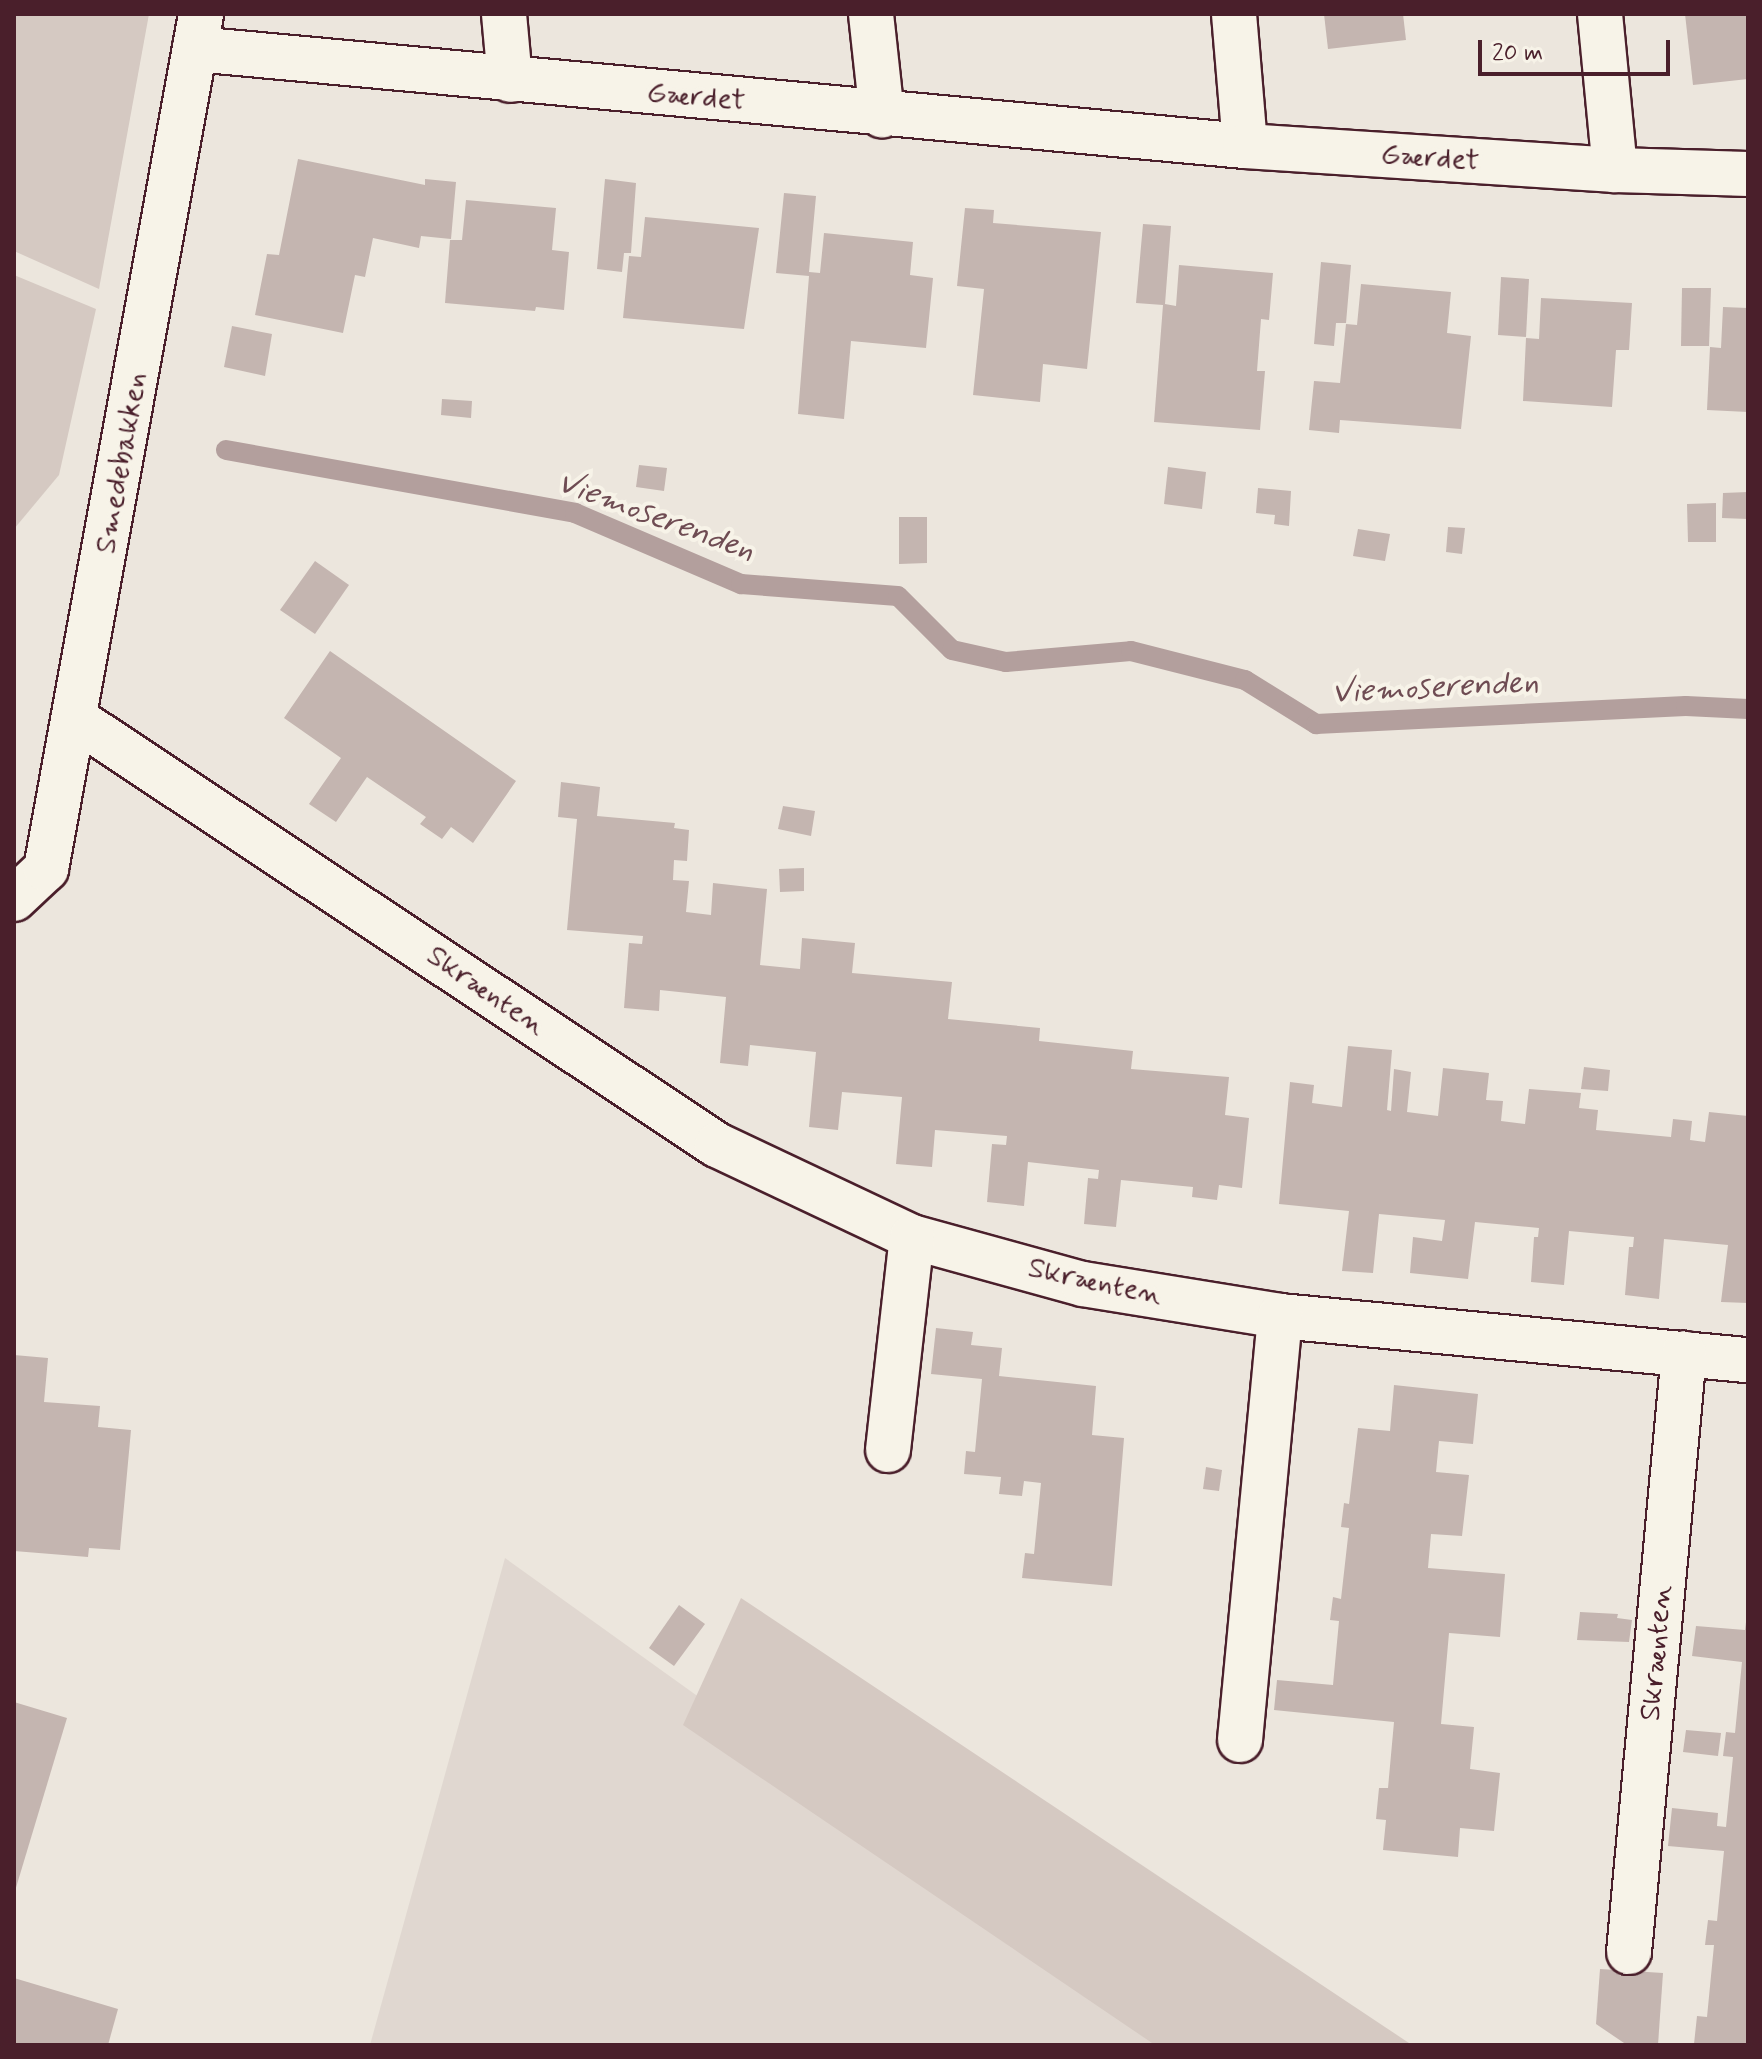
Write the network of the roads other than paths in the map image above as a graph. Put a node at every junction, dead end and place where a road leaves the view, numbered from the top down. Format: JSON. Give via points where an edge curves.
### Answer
{"nodes":[{"id":1,"x":504,"y":14,"type":"edge"},
{"id":2,"x":871,"y":14,"type":"edge"},
{"id":3,"x":1234,"y":14,"type":"edge"},
{"id":4,"x":1600,"y":14,"type":"edge"},
{"id":5,"x":198,"y":32,"type":"edge"},
{"id":6,"x":510,"y":80,"type":"junction"},
{"id":7,"x":882,"y":115,"type":"junction"},
{"id":8,"x":1245,"y":146,"type":"junction"},
{"id":9,"x":1615,"y":170,"type":"junction"},
{"id":10,"x":1748,"y":174,"type":"edge"},
{"id":11,"x":74,"y":718,"type":"junction"},
{"id":12,"x":14,"y":899,"type":"edge"},
{"id":13,"x":912,"y":1237,"type":"junction"},
{"id":14,"x":1280,"y":1316,"type":"junction"},
{"id":15,"x":1684,"y":1354,"type":"junction"},
{"id":16,"x":1748,"y":1360,"type":"edge"},
{"id":17,"x":888,"y":1450,"type":"dead end"},
{"id":18,"x":1240,"y":1740,"type":"dead end"},
{"id":19,"x":1629,"y":1952,"type":"dead end"}],
"edges":[{"from":1,"to":6,"type":"street"},
{"from":2,"to":7,"type":"street"},
{"from":3,"to":8,"type":"street"},
{"from":4,"to":9,"type":"street"},
{"from":5,"to":6,"type":"street","name":"Gærdet"},
{"from":5,"to":11,"type":"street","name":"Smedebakken"},
{"from":6,"to":7,"type":"street","name":"Gærdet"},
{"from":7,"to":8,"type":"street","name":"Gærdet"},
{"from":8,"to":9,"type":"street","name":"Gærdet"},
{"from":9,"to":10,"type":"street","name":"Gærdet"},
{"from":11,"to":12,"type":"street","name":"Smedebakken","via":[[46,869]]},
{"from":11,"to":13,"type":"street","name":"Skrænten","via":[[717,1145]]},
{"from":13,"to":14,"type":"street","name":"Skrænten","via":[[1083,1284]]},
{"from":13,"to":17,"type":"street"},
{"from":14,"to":15,"type":"street","name":"Skrænten"},
{"from":14,"to":18,"type":"street"},
{"from":15,"to":16,"type":"street","name":"Skrænten"},
{"from":15,"to":19,"type":"street","name":"Skrænten"}]}
